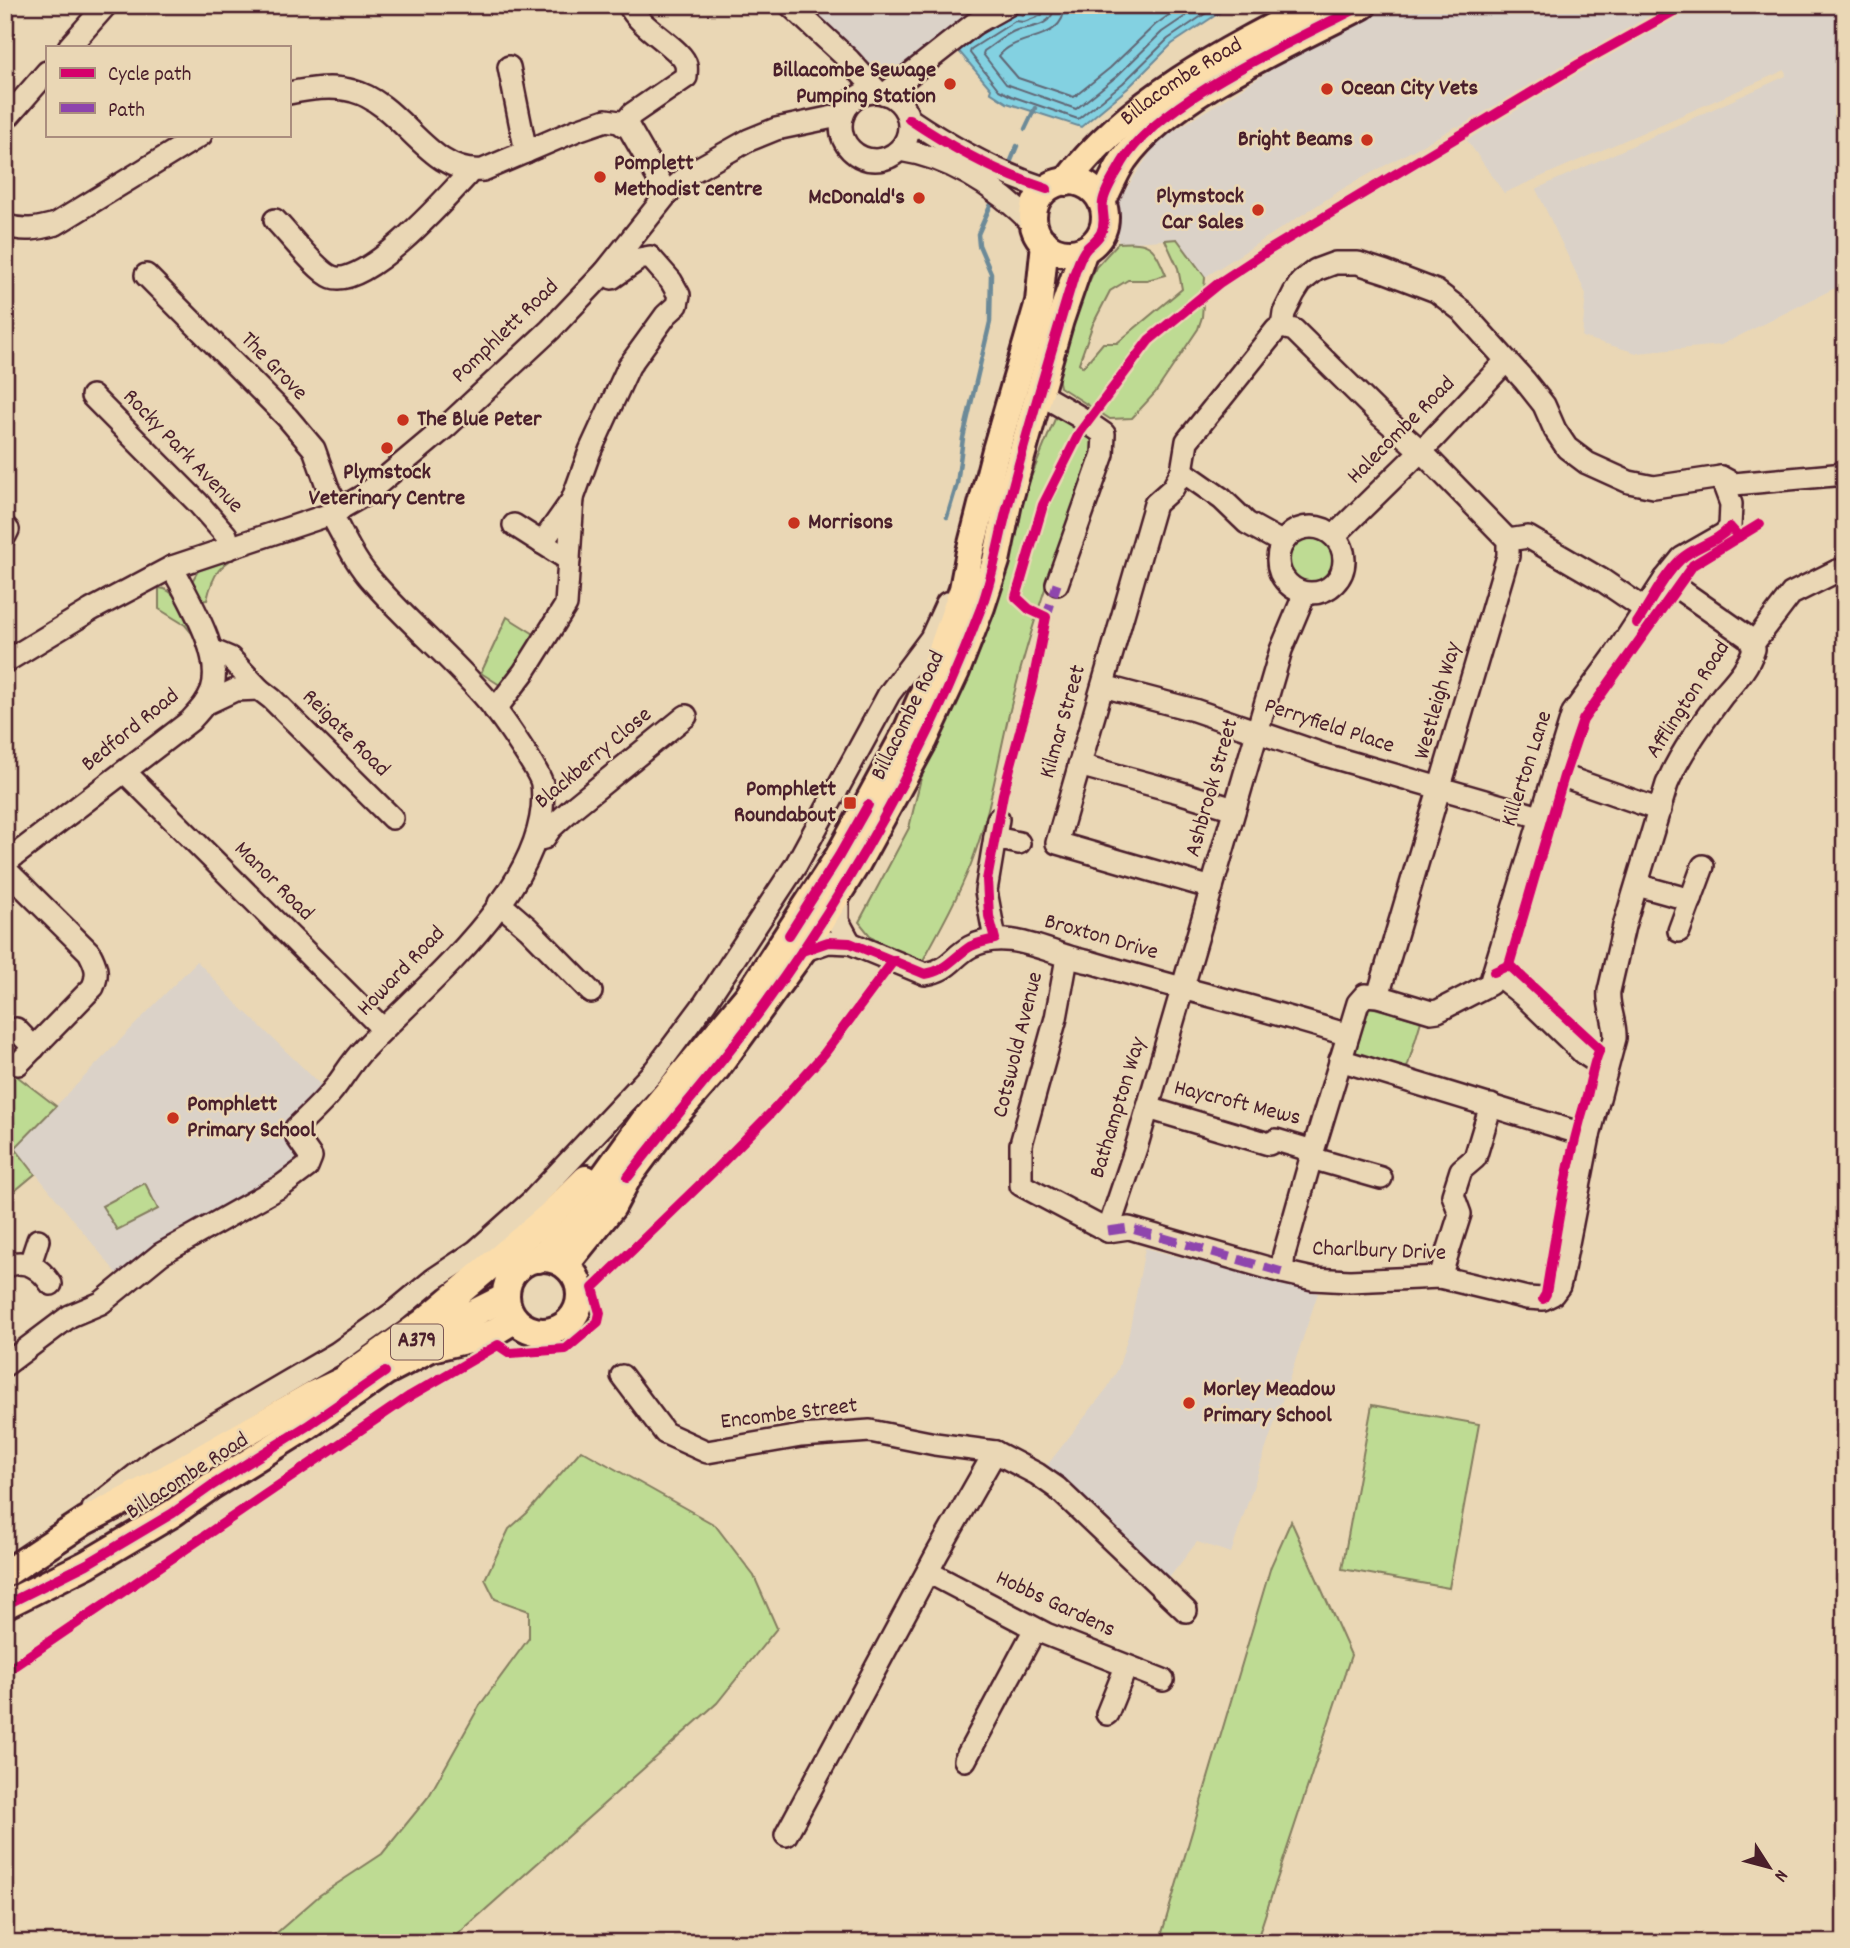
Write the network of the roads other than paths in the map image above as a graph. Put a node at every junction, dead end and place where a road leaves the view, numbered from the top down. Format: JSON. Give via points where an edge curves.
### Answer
{"nodes":[{"id":1,"x":106,"y":5,"type":"edge"},
{"id":2,"x":629,"y":5,"type":"edge"},
{"id":3,"x":790,"y":5,"type":"edge"},
{"id":4,"x":1008,"y":5,"type":"edge"},
{"id":5,"x":1315,"y":5,"type":"edge"},
{"id":6,"x":1363,"y":5,"type":"edge"},
{"id":7,"x":70,"y":46,"type":"edge"},
{"id":8,"x":1241,"y":56,"type":"junction"},
{"id":9,"x":849,"y":60,"type":"junction"},
{"id":10,"x":923,"y":64,"type":"junction"},
{"id":11,"x":509,"y":67,"type":"dead end"},
{"id":12,"x":46,"y":73,"type":"edge"},
{"id":13,"x":290,"y":93,"type":"edge"},
{"id":14,"x":882,"y":93,"type":"junction"},
{"id":15,"x":848,"y":108,"type":"junction"},
{"id":16,"x":907,"y":115,"type":"junction"},
{"id":17,"x":5,"y":120,"type":"edge"},
{"id":18,"x":623,"y":125,"type":"junction"},
{"id":19,"x":797,"y":126,"type":"junction"},
{"id":20,"x":199,"y":136,"type":"edge"},
{"id":21,"x":844,"y":139,"type":"junction"},
{"id":22,"x":900,"y":150,"type":"junction"},
{"id":23,"x":526,"y":152,"type":"junction"},
{"id":24,"x":470,"y":172,"type":"junction"},
{"id":25,"x":1057,"y":185,"type":"junction"},
{"id":26,"x":667,"y":194,"type":"junction"},
{"id":27,"x":1102,"y":202,"type":"junction"},
{"id":28,"x":275,"y":220,"type":"dead end"},
{"id":29,"x":5,"y":225,"type":"edge"},
{"id":30,"x":1039,"y":234,"type":"junction"},
{"id":31,"x":1084,"y":250,"type":"junction"},
{"id":32,"x":605,"y":272,"type":"junction"},
{"id":33,"x":146,"y":275,"type":"dead end"},
{"id":34,"x":1282,"y":327,"type":"junction"},
{"id":35,"x":1506,"y":361,"type":"junction"},
{"id":36,"x":1040,"y":394,"type":"junction"},
{"id":37,"x":92,"y":396,"type":"dead end"},
{"id":38,"x":1421,"y":451,"type":"junction"},
{"id":39,"x":1182,"y":471,"type":"junction"},
{"id":40,"x":1845,"y":474,"type":"edge"},
{"id":41,"x":1721,"y":477,"type":"junction"},
{"id":42,"x":573,"y":498,"type":"junction"},
{"id":43,"x":335,"y":512,"type":"junction"},
{"id":44,"x":514,"y":525,"type":"dead end"},
{"id":45,"x":5,"y":527,"type":"edge"},
{"id":46,"x":5,"y":536,"type":"edge"},
{"id":47,"x":1334,"y":536,"type":"junction"},
{"id":48,"x":1508,"y":540,"type":"junction"},
{"id":49,"x":542,"y":543,"type":"junction"},
{"id":50,"x":1283,"y":543,"type":"junction"},
{"id":51,"x":230,"y":548,"type":"junction"},
{"id":52,"x":970,"y":552,"type":"junction"},
{"id":53,"x":569,"y":560,"type":"junction"},
{"id":54,"x":172,"y":567,"type":"junction"},
{"id":55,"x":1845,"y":572,"type":"edge"},
{"id":56,"x":1665,"y":579,"type":"junction"},
{"id":57,"x":1057,"y":584,"type":"dead end"},
{"id":58,"x":1305,"y":593,"type":"junction"},
{"id":59,"x":1646,"y":610,"type":"junction"},
{"id":60,"x":1753,"y":644,"type":"junction"},
{"id":61,"x":211,"y":650,"type":"junction"},
{"id":62,"x":5,"y":662,"type":"edge"},
{"id":63,"x":1102,"y":686,"type":"junction"},
{"id":64,"x":258,"y":689,"type":"junction"},
{"id":65,"x":205,"y":704,"type":"junction"},
{"id":66,"x":495,"y":710,"type":"junction"},
{"id":67,"x":686,"y":716,"type":"dead end"},
{"id":68,"x":877,"y":716,"type":"junction"},
{"id":69,"x":1257,"y":730,"type":"junction"},
{"id":70,"x":1079,"y":765,"type":"junction"},
{"id":71,"x":125,"y":772,"type":"junction"},
{"id":72,"x":1554,"y":773,"type":"junction"},
{"id":73,"x":1441,"y":789,"type":"junction"},
{"id":74,"x":874,"y":794,"type":"junction"},
{"id":75,"x":1234,"y":810,"type":"junction"},
{"id":76,"x":1660,"y":810,"type":"junction"},
{"id":77,"x":1539,"y":817,"type":"junction"},
{"id":78,"x":392,"y":818,"type":"dead end"},
{"id":79,"x":536,"y":840,"type":"junction"},
{"id":80,"x":1019,"y":843,"type":"dead end"},
{"id":81,"x":5,"y":863,"type":"edge"},
{"id":82,"x":1703,"y":866,"type":"dead end"},
{"id":83,"x":5,"y":869,"type":"edge"},
{"id":84,"x":1637,"y":885,"type":"junction"},
{"id":85,"x":1212,"y":888,"type":"junction"},
{"id":86,"x":838,"y":894,"type":"junction"},
{"id":87,"x":1691,"y":900,"type":"junction"},
{"id":88,"x":499,"y":903,"type":"junction"},
{"id":89,"x":1679,"y":931,"type":"dead end"},
{"id":90,"x":995,"y":939,"type":"junction"},
{"id":91,"x":850,"y":943,"type":"junction"},
{"id":92,"x":802,"y":951,"type":"junction"},
{"id":93,"x":1067,"y":958,"type":"junction"},
{"id":94,"x":1494,"y":972,"type":"junction"},
{"id":95,"x":591,"y":992,"type":"dead end"},
{"id":96,"x":1181,"y":994,"type":"junction"},
{"id":97,"x":1378,"y":996,"type":"junction"},
{"id":98,"x":16,"y":1029,"type":"dead end"},
{"id":99,"x":383,"y":1029,"type":"junction"},
{"id":100,"x":1348,"y":1035,"type":"junction"},
{"id":101,"x":34,"y":1048,"type":"junction"},
{"id":102,"x":1340,"y":1060,"type":"junction"},
{"id":103,"x":18,"y":1064,"type":"dead end"},
{"id":104,"x":1606,"y":1068,"type":"junction"},
{"id":105,"x":1491,"y":1105,"type":"junction"},
{"id":106,"x":1148,"y":1108,"type":"junction"},
{"id":107,"x":644,"y":1121,"type":"junction"},
{"id":108,"x":1588,"y":1136,"type":"junction"},
{"id":109,"x":1312,"y":1154,"type":"junction"},
{"id":110,"x":1381,"y":1178,"type":"dead end"},
{"id":111,"x":1108,"y":1231,"type":"junction"},
{"id":112,"x":38,"y":1240,"type":"dead end"},
{"id":113,"x":538,"y":1259,"type":"junction"},
{"id":114,"x":30,"y":1264,"type":"junction"},
{"id":115,"x":5,"y":1267,"type":"edge"},
{"id":116,"x":569,"y":1268,"type":"junction"},
{"id":117,"x":1282,"y":1272,"type":"junction"},
{"id":118,"x":1440,"y":1277,"type":"junction"},
{"id":119,"x":51,"y":1284,"type":"dead end"},
{"id":120,"x":510,"y":1308,"type":"junction"},
{"id":121,"x":5,"y":1365,"type":"edge"},
{"id":122,"x":622,"y":1376,"type":"dead end"},
{"id":123,"x":329,"y":1389,"type":"junction"},
{"id":124,"x":995,"y":1452,"type":"junction"},
{"id":125,"x":211,"y":1486,"type":"junction"},
{"id":126,"x":121,"y":1493,"type":"junction"},
{"id":127,"x":129,"y":1540,"type":"junction"},
{"id":128,"x":44,"y":1548,"type":"junction"},
{"id":129,"x":931,"y":1566,"type":"junction"},
{"id":130,"x":5,"y":1574,"type":"edge"},
{"id":131,"x":5,"y":1605,"type":"edge"},
{"id":132,"x":1186,"y":1611,"type":"dead end"},
{"id":133,"x":1035,"y":1629,"type":"junction"},
{"id":134,"x":1126,"y":1667,"type":"junction"},
{"id":135,"x":1163,"y":1680,"type":"dead end"},
{"id":136,"x":1107,"y":1714,"type":"dead end"},
{"id":137,"x":965,"y":1760,"type":"dead end"},
{"id":138,"x":786,"y":1835,"type":"dead end"}],
"edges":[{"from":1,"to":7,"type":"street"},
{"from":2,"to":18,"type":"street","via":[[641,23],[682,56],[686,77]]},
{"from":3,"to":9,"type":"street"},
{"from":4,"to":10,"type":"street","via":[[974,24]]},
{"from":5,"to":8,"type":"main road","name":"Billacombe Road"},
{"from":6,"to":8,"type":"main road","name":"Billacombe Road"},
{"from":8,"to":25,"type":"main road","name":"Billacombe Road","via":[[1165,90]]},
{"from":8,"to":27,"type":"main road","name":"Billacombe Road","via":[[1148,132],[1123,160]]},
{"from":9,"to":14,"type":"street"},
{"from":9,"to":15,"type":"street","via":[[853,78]]},
{"from":10,"to":14,"type":"street"},
{"from":10,"to":16,"type":"street"},
{"from":11,"to":23,"type":"street"},
{"from":12,"to":17,"type":"street"},
{"from":13,"to":24,"type":"street","via":[[322,88],[352,90],[372,98],[435,155]]},
{"from":14,"to":15,"type":"street","via":[[869,93]]},
{"from":14,"to":16,"type":"street","via":[[894,97]]},
{"from":15,"to":19,"type":"street","name":"Pomphlett Road"},
{"from":15,"to":21,"type":"street"},
{"from":16,"to":22,"type":"street","via":[[906,141]]},
{"from":16,"to":25,"type":"street","via":[[939,139],[1003,173]]},
{"from":18,"to":23,"type":"street","via":[[606,120]]},
{"from":18,"to":26,"type":"street","via":[[636,138]]},
{"from":19,"to":21,"type":"street","name":"Pomphlett Road"},
{"from":19,"to":26,"type":"street","name":"Pomphlett Road","via":[[749,140],[692,172]]},
{"from":20,"to":29,"type":"street","via":[[55,224],[34,230]]},
{"from":21,"to":22,"type":"street","via":[[866,159],[885,159]]},
{"from":22,"to":30,"type":"street","via":[[927,155],[999,192]]},
{"from":23,"to":24,"type":"street"},
{"from":24,"to":28,"type":"street","via":[[396,247],[346,278],[332,277],[285,242]]},
{"from":25,"to":27,"type":"main road","via":[[1084,184]]},
{"from":25,"to":30,"type":"main road","via":[[1038,199],[1034,211]]},
{"from":26,"to":32,"type":"street","name":"Pomphlett Road"},
{"from":27,"to":31,"type":"main road","via":[[1103,230]]},
{"from":30,"to":31,"type":"main road","via":[[1057,251]]},
{"from":30,"to":52,"type":"main road","name":"Billacombe Road","via":[[1039,302]]},
{"from":31,"to":36,"type":"main road","name":"Billacombe Road"},
{"from":32,"to":42,"type":"street","via":[[612,278],[639,258],[650,257],[679,295],[677,305],[629,366]]},
{"from":32,"to":43,"type":"street","name":"Pomphlett Road","via":[[447,426],[366,494]]},
{"from":33,"to":43,"type":"street","name":"The Grove","via":[[314,449]]},
{"from":34,"to":35,"type":"street","via":[[1284,313],[1301,282],[1316,270],[1358,263],[1436,291],[1462,311]]},
{"from":34,"to":38,"type":"street","via":[[1294,330]]},
{"from":34,"to":39,"type":"street","name":"Kilmar Street","via":[[1187,441]]},
{"from":35,"to":38,"type":"street","name":"Halecombe Road"},
{"from":35,"to":41,"type":"street","via":[[1544,405],[1567,448],[1587,463],[1629,482],[1654,486]]},
{"from":36,"to":57,"type":"street","via":[[1104,434],[1102,454]]},
{"from":36,"to":86,"type":"main road","name":"Billacombe Road","via":[[996,561],[956,671],[892,802]]},
{"from":37,"to":51,"type":"street","name":"Rocky Park Avenue","via":[[198,503],[226,535]]},
{"from":38,"to":47,"type":"street","name":"Halecombe Road"},
{"from":38,"to":48,"type":"street"},
{"from":39,"to":50,"type":"street","via":[[1247,523]]},
{"from":39,"to":63,"type":"street","name":"Kilmar Street","via":[[1173,488],[1155,504]]},
{"from":40,"to":41,"type":"street","via":[[1734,484]]},
{"from":41,"to":56,"type":"street","name":"Killerton Lane","via":[[1731,504],[1730,527],[1682,558]]},
{"from":42,"to":49,"type":"street"},
{"from":42,"to":53,"type":"street"},
{"from":43,"to":51,"type":"street","name":"Pomphlett Road"},
{"from":43,"to":66,"type":"street","name":"Howard Road","via":[[372,581]]},
{"from":44,"to":49,"type":"street"},
{"from":45,"to":46,"type":"street"},
{"from":47,"to":50,"type":"street","via":[[1309,527]]},
{"from":47,"to":58,"type":"street","via":[[1343,555],[1340,575],[1325,590]]},
{"from":48,"to":59,"type":"street","via":[[1528,537]]},
{"from":48,"to":73,"type":"street","name":"Westleigh Way","via":[[1508,556]]},
{"from":49,"to":53,"type":"street"},
{"from":50,"to":58,"type":"street","via":[[1278,557],[1282,576]]},
{"from":51,"to":54,"type":"street","name":"Pomphlett Road"},
{"from":52,"to":68,"type":"street","name":"Billacombe Road","via":[[931,638]]},
{"from":52,"to":74,"type":"main road","name":"Billacombe Road","via":[[963,590],[939,658]]},
{"from":53,"to":66,"type":"street","via":[[566,605]]},
{"from":54,"to":61,"type":"street","name":"Bedford Road"},
{"from":54,"to":62,"type":"street","name":"Pomphlett Road"},
{"from":55,"to":60,"type":"street","via":[[1837,571],[1791,594]]},
{"from":56,"to":59,"type":"street","name":"Killerton Lane"},
{"from":56,"to":60,"type":"street","name":"Afflington Road"},
{"from":58,"to":69,"type":"street","name":"Ashbrook Street","via":[[1284,641]]},
{"from":59,"to":72,"type":"street","name":"Killerton Lane","via":[[1573,713]]},
{"from":60,"to":76,"type":"street","name":"Afflington Road","via":[[1743,671],[1673,770]]},
{"from":61,"to":64,"type":"street","name":"Reigate Road","via":[[230,658]]},
{"from":61,"to":65,"type":"street","name":"Bedford Road","via":[[215,671]]},
{"from":63,"to":69,"type":"street","name":"Perryfield Place"},
{"from":63,"to":70,"type":"street","name":"Kilmar Street"},
{"from":64,"to":65,"type":"street","via":[[235,690]]},
{"from":64,"to":78,"type":"street","name":"Reigate Road"},
{"from":65,"to":71,"type":"street","name":"Bedford Road"},
{"from":66,"to":79,"type":"street","name":"Howard Road","via":[[541,780],[543,808]]},
{"from":67,"to":79,"type":"street","name":"Blackberry Close","via":[[574,807],[544,838]]},
{"from":68,"to":74,"type":"street","name":"Billacombe Road","via":[[882,750]]},
{"from":68,"to":126,"type":"street","name":"Billacombe Road","via":[[796,865],[705,1003],[655,1070],[532,1201],[476,1251],[337,1353],[156,1459]]},
{"from":69,"to":73,"type":"street","name":"Perryfield Place"},
{"from":69,"to":75,"type":"street","name":"Ashbrook Street"},
{"from":70,"to":75,"type":"street"},
{"from":70,"to":85,"type":"street","name":"Kilmar Street","via":[[1057,843]]},
{"from":71,"to":81,"type":"street","name":"Bedford Road"},
{"from":71,"to":99,"type":"street","name":"Manor Road"},
{"from":72,"to":76,"type":"street"},
{"from":72,"to":77,"type":"street","name":"Killerton Lane"},
{"from":73,"to":77,"type":"street","name":"Perryfield Place"},
{"from":73,"to":97,"type":"street","name":"Westleigh Way"},
{"from":74,"to":107,"type":"main road","name":"Billacombe Road","via":[[748,996]]},
{"from":75,"to":85,"type":"street","name":"Ashbrook Street"},
{"from":76,"to":84,"type":"street","name":"Afflington Road"},
{"from":77,"to":94,"type":"street","name":"Killerton Lane"},
{"from":79,"to":88,"type":"street","name":"Howard Road"},
{"from":80,"to":90,"type":"street","via":[[997,828],[986,891]]},
{"from":82,"to":87,"type":"street"},
{"from":83,"to":101,"type":"street","via":[[89,952],[96,966],[93,987]]},
{"from":84,"to":87,"type":"street"},
{"from":84,"to":104,"type":"street","name":"Afflington Road","via":[[1609,991],[1616,1025]]},
{"from":85,"to":96,"type":"street","name":"Ashbrook Street"},
{"from":86,"to":91,"type":"street","via":[[838,921]]},
{"from":86,"to":92,"type":"main road","name":"Billacombe Road"},
{"from":87,"to":89,"type":"street"},
{"from":88,"to":95,"type":"street"},
{"from":88,"to":99,"type":"street","name":"Howard Road","via":[[435,980]]},
{"from":90,"to":91,"type":"street","via":[[969,947],[937,972],[925,974]]},
{"from":90,"to":93,"type":"street","name":"Broxton Drive","via":[[1009,939]]},
{"from":91,"to":92,"type":"street","via":[[828,942]]},
{"from":92,"to":116,"type":"main road","name":"Billacombe Road","via":[[716,1069],[628,1177],[612,1207],[570,1259]]},
{"from":93,"to":96,"type":"street","name":"Broxton Drive"},
{"from":93,"to":111,"type":"street","name":"Cotswold Avenue","via":[[1056,1018],[1021,1143],[1021,1185]]},
{"from":94,"to":97,"type":"street","name":"Killerton Lane","via":[[1490,984],[1432,1012]]},
{"from":94,"to":104,"type":"street","via":[[1583,1053]]},
{"from":96,"to":100,"type":"street","name":"Broxton Drive","via":[[1277,1012]]},
{"from":96,"to":106,"type":"street","name":"Bathampton Way"},
{"from":97,"to":100,"type":"street","via":[[1365,995],[1358,1003]]},
{"from":98,"to":101,"type":"street"},
{"from":99,"to":121,"type":"street","name":"Howard Road","via":[[296,1128],[311,1157],[307,1167],[161,1254],[101,1303],[70,1316]]},
{"from":100,"to":102,"type":"street"},
{"from":101,"to":103,"type":"street"},
{"from":102,"to":105,"type":"street"},
{"from":102,"to":109,"type":"street"},
{"from":104,"to":108,"type":"street","name":"Charlbury Drive"},
{"from":105,"to":108,"type":"street"},
{"from":105,"to":118,"type":"street","via":[[1475,1158],[1461,1170],[1453,1195],[1460,1214]]},
{"from":106,"to":109,"type":"street","name":"Haycroft Mews","via":[[1269,1144],[1276,1140]]},
{"from":106,"to":111,"type":"street","name":"Bathampton Way"},
{"from":107,"to":113,"type":"main road","name":"Billacombe Road","via":[[556,1243]]},
{"from":107,"to":123,"type":"main road","name":"Billacombe Road","via":[[549,1216],[424,1322]]},
{"from":108,"to":118,"type":"street","name":"Charlbury Drive","via":[[1562,1275],[1553,1294],[1527,1298]]},
{"from":109,"to":110,"type":"street","name":"Haycroft Mews"},
{"from":109,"to":117,"type":"street"},
{"from":111,"to":117,"type":"street","name":"Charlbury Drive","via":[[1129,1228]]},
{"from":112,"to":114,"type":"street"},
{"from":113,"to":116,"type":"main road","via":[[558,1261]]},
{"from":113,"to":120,"type":"main road","name":"Billacombe Road","via":[[513,1273],[508,1284]]},
{"from":114,"to":115,"type":"street"},
{"from":114,"to":119,"type":"street"},
{"from":116,"to":120,"type":"main road","via":[[576,1277],[580,1301],[569,1322],[559,1329],[536,1332]]},
{"from":117,"to":118,"type":"street","name":"Charlbury Drive","via":[[1313,1279]]},
{"from":120,"to":123,"type":"main road","name":"Billacombe Road","number":"A379"},
{"from":120,"to":125,"type":"main road","name":"Billacombe Road","number":"A379","via":[[491,1334],[431,1348],[385,1371]]},
{"from":122,"to":124,"type":"street","name":"Encombe Street","via":[[665,1433],[707,1452],[801,1436],[870,1431]]},
{"from":123,"to":126,"type":"main road","name":"Billacombe Road","number":"A379","via":[[158,1483]]},
{"from":124,"to":129,"type":"street"},
{"from":124,"to":132,"type":"street","name":"Encombe Street","via":[[1057,1488]]},
{"from":125,"to":126,"type":"main road","number":"A379","via":[[139,1522],[126,1514]]},
{"from":125,"to":127,"type":"main road","name":"Billacombe Road","number":"A379"},
{"from":126,"to":128,"type":"main road","name":"Billacombe Road","number":"A379"},
{"from":127,"to":128,"type":"main road","number":"A379","via":[[118,1527],[100,1524]]},
{"from":127,"to":131,"type":"main road","name":"Billacombe Road","number":"A379"},
{"from":128,"to":130,"type":"main road","name":"Billacombe Road","number":"A379"},
{"from":129,"to":133,"type":"street","name":"Hobbs Gardens"},
{"from":129,"to":138,"type":"street"},
{"from":133,"to":134,"type":"street","name":"Hobbs Gardens"},
{"from":133,"to":137,"type":"street"},
{"from":134,"to":135,"type":"street","name":"Hobbs Gardens"},
{"from":134,"to":136,"type":"street"}]}
